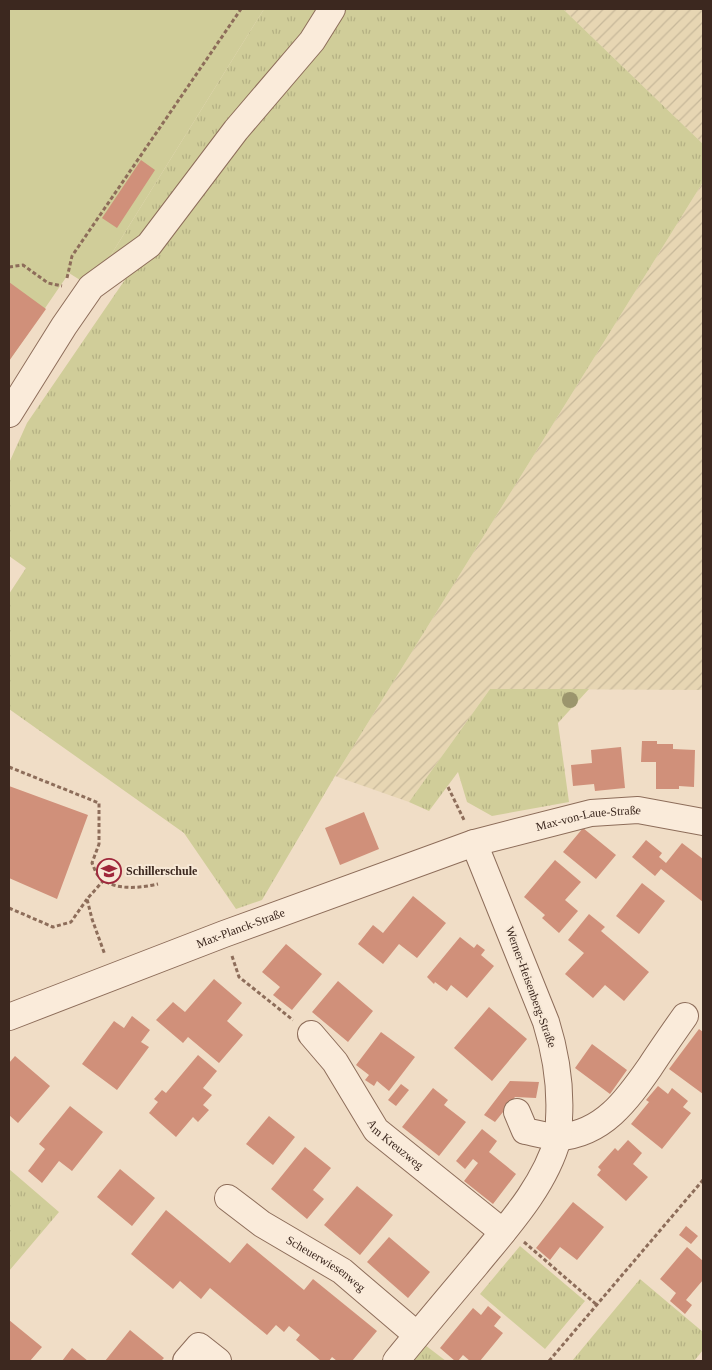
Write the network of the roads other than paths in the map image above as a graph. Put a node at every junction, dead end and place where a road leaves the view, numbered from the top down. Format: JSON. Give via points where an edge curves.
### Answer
{"nodes":[{"id":1,"x":332,"y":9,"type":"edge"},
{"id":2,"x":9,"y":414,"type":"edge"},
{"id":3,"x":703,"y":822,"type":"edge"},
{"id":4,"x":474,"y":844,"type":"junction"},
{"id":5,"x":685,"y":1016,"type":"dead end"},
{"id":6,"x":9,"y":1017,"type":"edge"},
{"id":7,"x":311,"y":1034,"type":"road end"},
{"id":8,"x":517,"y":1112,"type":"dead end"},
{"id":9,"x":558,"y":1137,"type":"junction"},
{"id":10,"x":228,"y":1198,"type":"dead end"},
{"id":11,"x":505,"y":1230,"type":"junction"},
{"id":12,"x":418,"y":1335,"type":"junction"},
{"id":13,"x":186,"y":1361,"type":"edge"},
{"id":14,"x":218,"y":1361,"type":"edge"},
{"id":15,"x":396,"y":1361,"type":"edge"}],
"edges":[{"from":1,"to":2,"type":"street","via":[[312,41],[236,130],[149,245],[91,287]]},
{"from":3,"to":4,"type":"street","name":"Max-von-Laue-Straße","via":[[638,810],[591,813]]},
{"from":4,"to":6,"type":"street","name":"Max-Planck-Straße","via":[[224,934]]},
{"from":4,"to":9,"type":"street","name":"Werner-Heisenberg-Straße","via":[[554,1048],[559,1078]]},
{"from":5,"to":9,"type":"street","via":[[621,1106],[604,1121],[583,1132]]},
{"from":7,"to":11,"type":"street","name":"Am Kreuzweg","via":[[335,1062],[376,1130]]},
{"from":8,"to":9,"type":"street","via":[[525,1131]]},
{"from":9,"to":11,"type":"street","name":"Werner-Heisenberg-Straße","via":[[543,1173]]},
{"from":10,"to":12,"type":"street","name":"Scheuerwiesenweg","via":[[262,1224],[342,1271]]},
{"from":11,"to":12,"type":"street","name":"Werner-Heisenberg-Straße"},
{"from":12,"to":15,"type":"street","name":"Werner-Heisenberg-Straße"},
{"from":13,"to":14,"type":"street","via":[[199,1346]]}]}
